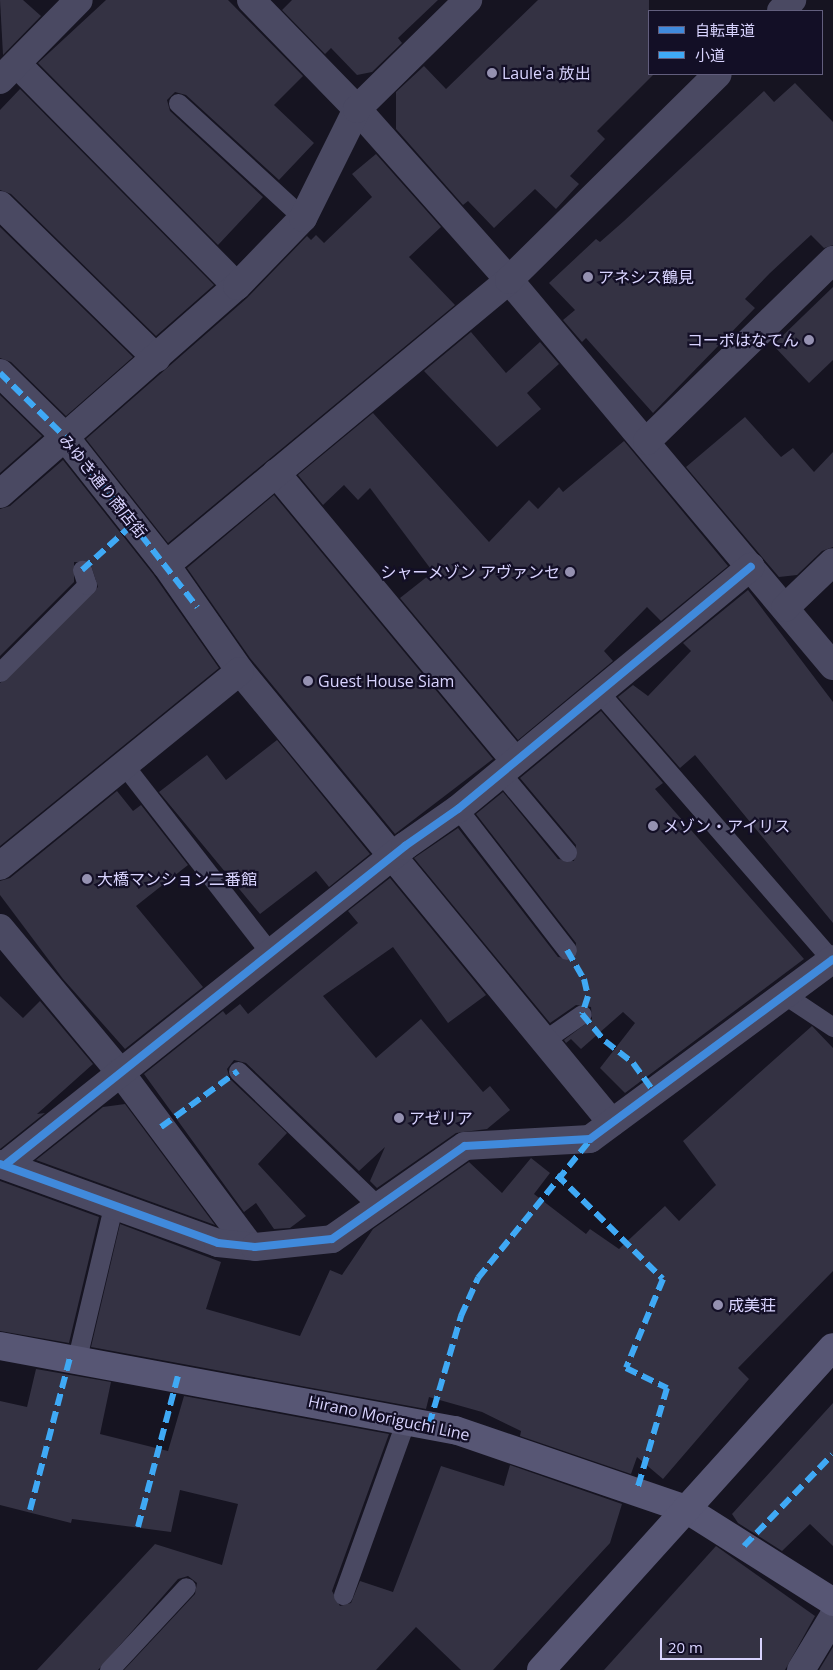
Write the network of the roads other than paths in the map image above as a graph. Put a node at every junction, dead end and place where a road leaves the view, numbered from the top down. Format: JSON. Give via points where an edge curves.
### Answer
{"nodes":[{"id":1,"x":79,"y":0,"type":"edge"},
{"id":2,"x":251,"y":0,"type":"edge"},
{"id":3,"x":468,"y":0,"type":"edge"},
{"id":4,"x":792,"y":0,"type":"edge"},
{"id":5,"x":782,"y":10,"type":"edge"},
{"id":6,"x":9,"y":72,"type":"edge"},
{"id":7,"x":717,"y":75,"type":"edge"},
{"id":8,"x":178,"y":103,"type":"dead end"},
{"id":9,"x":357,"y":109,"type":"junction"},
{"id":10,"x":0,"y":205,"type":"edge"},
{"id":11,"x":303,"y":218,"type":"junction"},
{"id":12,"x":833,"y":260,"type":"edge"},
{"id":13,"x":509,"y":280,"type":"junction"},
{"id":14,"x":237,"y":286,"type":"junction"},
{"id":15,"x":156,"y":358,"type":"junction"},
{"id":16,"x":0,"y":373,"type":"edge"},
{"id":17,"x":64,"y":436,"type":"junction"},
{"id":18,"x":647,"y":441,"type":"junction"},
{"id":19,"x":276,"y":473,"type":"junction"},
{"id":20,"x":0,"y":494,"type":"edge"},
{"id":21,"x":833,"y":562,"type":"edge"},
{"id":22,"x":166,"y":564,"type":"junction"},
{"id":23,"x":751,"y":567,"type":"junction"},
{"id":24,"x":82,"y":570,"type":"dead end"},
{"id":25,"x":785,"y":608,"type":"junction"},
{"id":26,"x":833,"y":666,"type":"edge"},
{"id":27,"x":240,"y":671,"type":"junction"},
{"id":28,"x":0,"y":672,"type":"edge"},
{"id":29,"x":599,"y":692,"type":"junction"},
{"id":30,"x":124,"y":765,"type":"junction"},
{"id":31,"x":508,"y":767,"type":"junction"},
{"id":32,"x":458,"y":809,"type":"junction"},
{"id":33,"x":568,"y":852,"type":"dead end"},
{"id":34,"x":390,"y":858,"type":"junction"},
{"id":35,"x":0,"y":866,"type":"edge"},
{"id":36,"x":0,"y":928,"type":"edge"},
{"id":37,"x":567,"y":950,"type":"dead end"},
{"id":38,"x":272,"y":955,"type":"junction"},
{"id":39,"x":833,"y":960,"type":"edge"},
{"id":40,"x":785,"y":995,"type":"junction"},
{"id":41,"x":582,"y":1014,"type":"dead end"},
{"id":42,"x":833,"y":1027,"type":"edge"},
{"id":43,"x":543,"y":1041,"type":"junction"},
{"id":44,"x":120,"y":1072,"type":"junction"},
{"id":45,"x":238,"y":1072,"type":"dead end"},
{"id":46,"x":612,"y":1123,"type":"junction"},
{"id":47,"x":2,"y":1165,"type":"edge"},
{"id":48,"x":378,"y":1206,"type":"junction"},
{"id":49,"x":113,"y":1207,"type":"junction"},
{"id":50,"x":249,"y":1245,"type":"junction"},
{"id":51,"x":0,"y":1346,"type":"edge"},
{"id":52,"x":833,"y":1347,"type":"edge"},
{"id":53,"x":77,"y":1358,"type":"junction"},
{"id":54,"x":406,"y":1420,"type":"junction"},
{"id":55,"x":686,"y":1509,"type":"junction"},
{"id":56,"x":186,"y":1587,"type":"dead end"},
{"id":57,"x":343,"y":1595,"type":"dead end"},
{"id":58,"x":833,"y":1602,"type":"edge"},
{"id":59,"x":833,"y":1617,"type":"edge"},
{"id":60,"x":109,"y":1670,"type":"edge"},
{"id":61,"x":541,"y":1670,"type":"edge"},
{"id":62,"x":801,"y":1670,"type":"edge"}],
"edges":[{"from":1,"to":6,"type":"street"},
{"from":2,"to":9,"type":"street"},
{"from":3,"to":9,"type":"street"},
{"from":4,"to":5,"type":"street"},
{"from":6,"to":14,"type":"street"},
{"from":7,"to":13,"type":"street"},
{"from":8,"to":11,"type":"lane"},
{"from":9,"to":11,"type":"street"},
{"from":9,"to":13,"type":"street"},
{"from":10,"to":15,"type":"street"},
{"from":11,"to":14,"type":"street"},
{"from":12,"to":18,"type":"street"},
{"from":13,"to":18,"type":"street"},
{"from":13,"to":19,"type":"street"},
{"from":14,"to":15,"type":"street"},
{"from":15,"to":17,"type":"street"},
{"from":16,"to":17,"type":"street","name":"みゆき通り商店街"},
{"from":17,"to":20,"type":"street"},
{"from":17,"to":22,"type":"street","name":"みゆき通り商店街"},
{"from":18,"to":23,"type":"street"},
{"from":19,"to":22,"type":"street"},
{"from":19,"to":31,"type":"street"},
{"from":21,"to":25,"type":"street"},
{"from":22,"to":27,"type":"street","name":"みゆき通り商店街"},
{"from":23,"to":25,"type":"street"},
{"from":23,"to":29,"type":"street"},
{"from":24,"to":28,"type":"lane","via":[[87,585]]},
{"from":25,"to":26,"type":"street"},
{"from":27,"to":30,"type":"street"},
{"from":27,"to":34,"type":"street","name":"みゆき通り商店街"},
{"from":29,"to":31,"type":"street"},
{"from":29,"to":39,"type":"lane"},
{"from":30,"to":35,"type":"street"},
{"from":30,"to":38,"type":"lane"},
{"from":31,"to":32,"type":"street"},
{"from":31,"to":33,"type":"lane"},
{"from":32,"to":34,"type":"street"},
{"from":32,"to":37,"type":"lane"},
{"from":34,"to":38,"type":"street"},
{"from":34,"to":43,"type":"street","name":"みゆき通り商店街"},
{"from":36,"to":44,"type":"street"},
{"from":38,"to":44,"type":"street"},
{"from":39,"to":40,"type":"street"},
{"from":40,"to":42,"type":"lane"},
{"from":40,"to":46,"type":"street"},
{"from":41,"to":43,"type":"lane"},
{"from":43,"to":46,"type":"street","name":"みゆき通り商店街"},
{"from":44,"to":47,"type":"street"},
{"from":44,"to":50,"type":"street"},
{"from":45,"to":48,"type":"lane"},
{"from":46,"to":48,"type":"street","via":[[590,1138],[465,1146]]},
{"from":47,"to":49,"type":"street"},
{"from":48,"to":50,"type":"street","via":[[332,1239]]},
{"from":49,"to":50,"type":"street","via":[[218,1243]]},
{"from":49,"to":53,"type":"lane"},
{"from":51,"to":53,"type":"main road","name":"Hirano Moriguchi Line"},
{"from":52,"to":55,"type":"main road"},
{"from":53,"to":54,"type":"main road","name":"Hirano Moriguchi Line"},
{"from":54,"to":55,"type":"main road","name":"Hirano Moriguchi Line","via":[[455,1430]]},
{"from":54,"to":57,"type":"lane"},
{"from":55,"to":58,"type":"main road","name":"Hirano Moriguchi Line"},
{"from":55,"to":61,"type":"main road"},
{"from":56,"to":60,"type":"lane"},
{"from":59,"to":62,"type":"street"}]}
